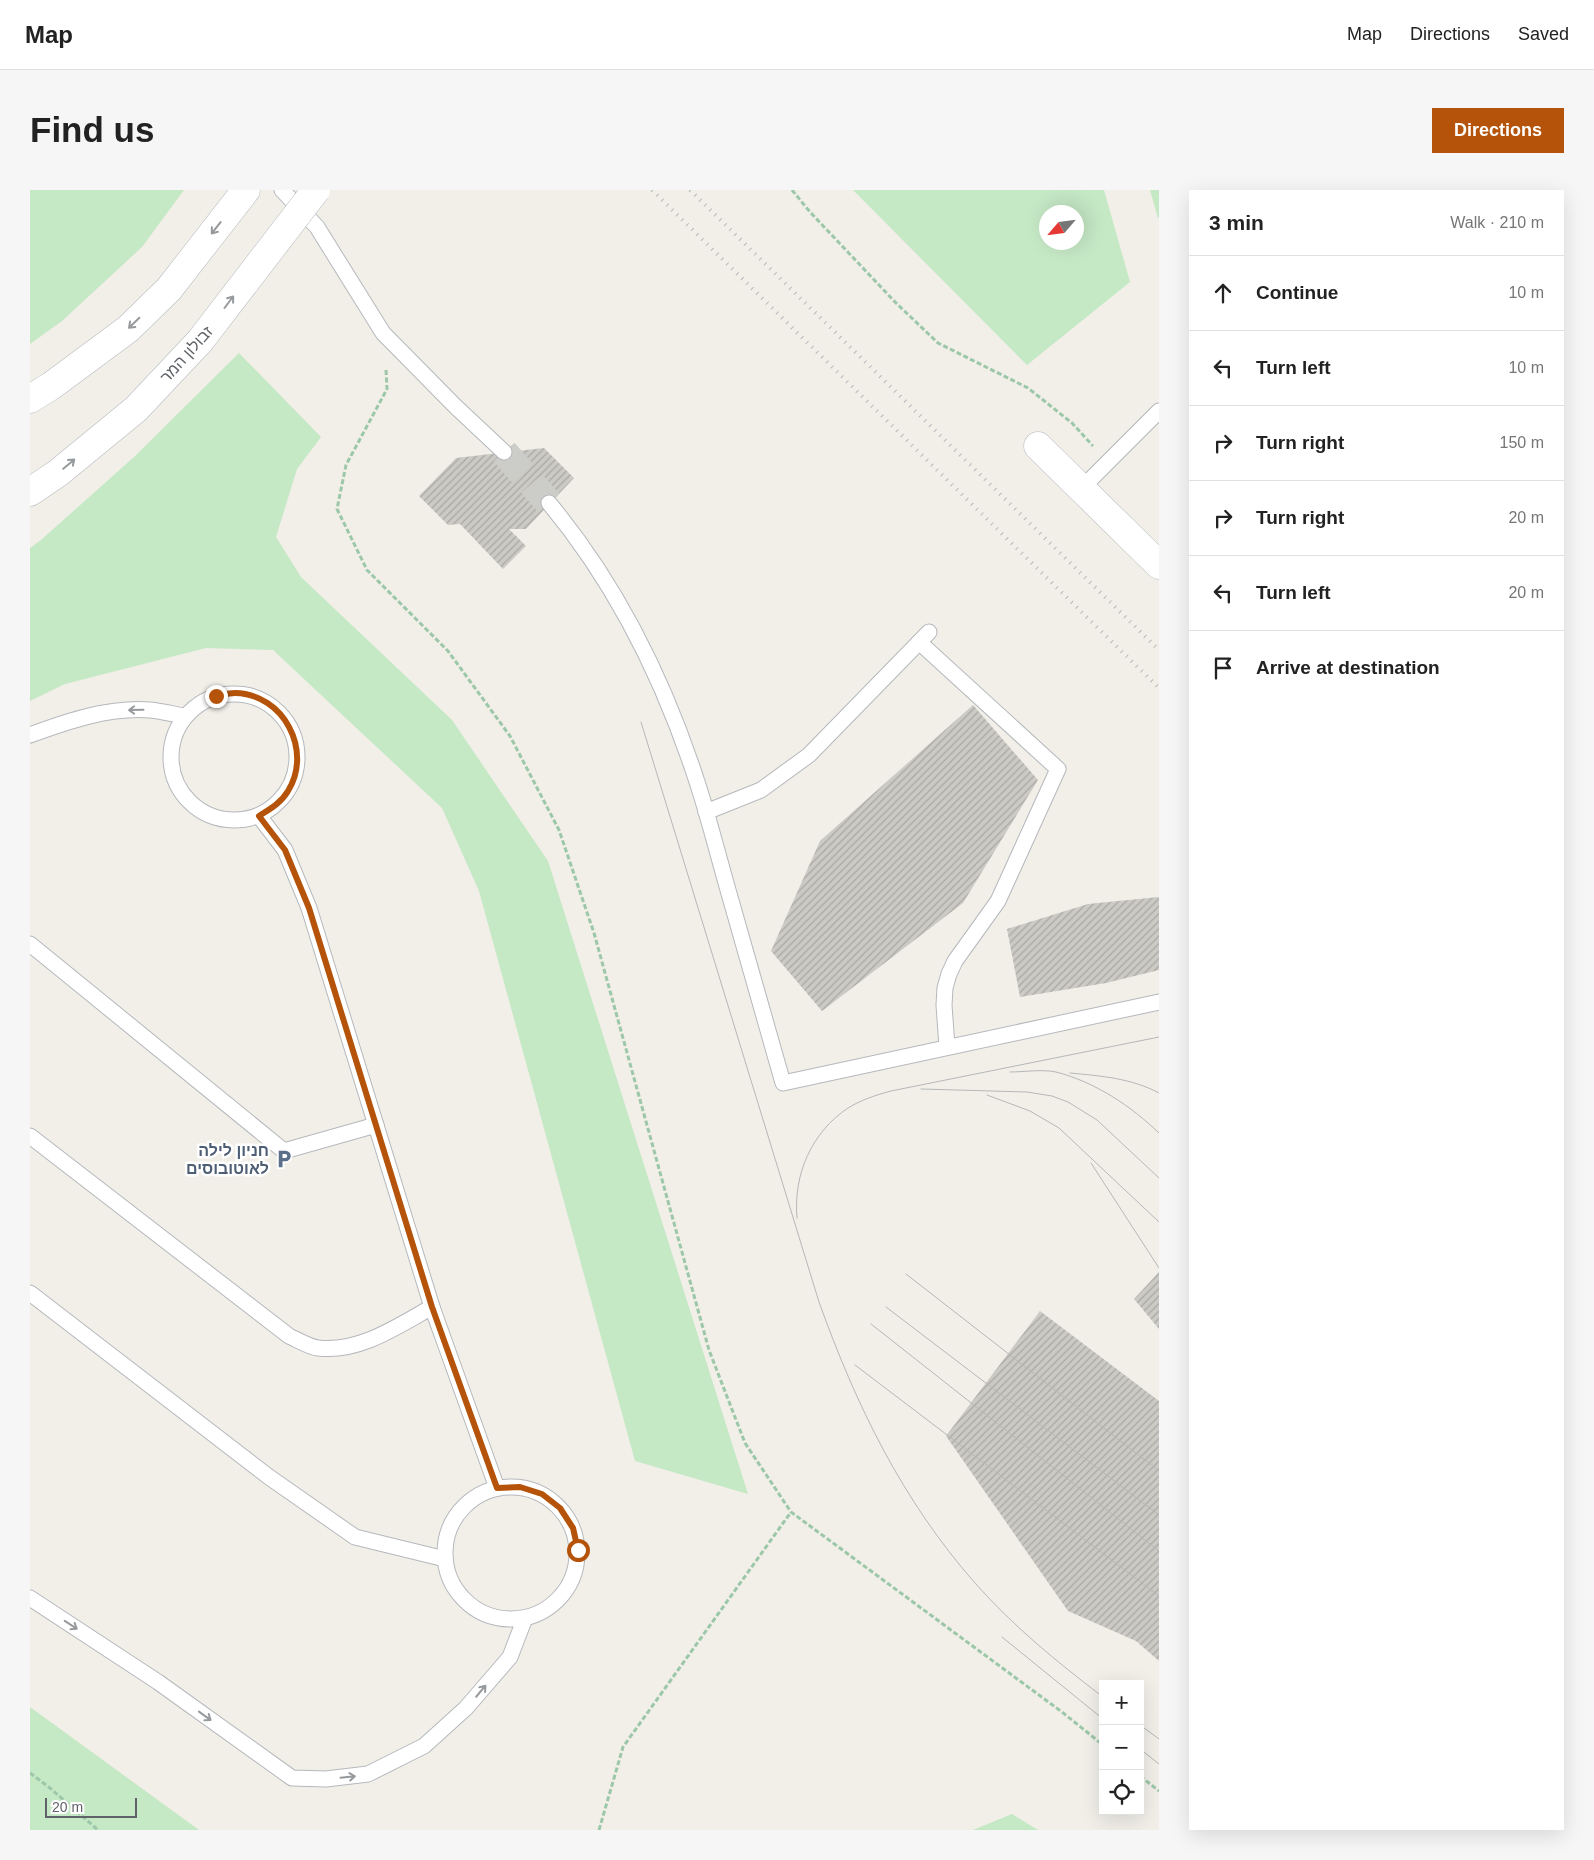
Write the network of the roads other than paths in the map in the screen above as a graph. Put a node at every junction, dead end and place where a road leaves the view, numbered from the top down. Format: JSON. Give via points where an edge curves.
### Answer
{"nodes":[{"id":1,"x":246,"y":190,"type":"edge"},
{"id":2,"x":282,"y":190,"type":"edge"},
{"id":3,"x":316,"y":190,"type":"edge"},
{"id":4,"x":30,"y":399,"type":"edge"},
{"id":5,"x":1159,"y":411,"type":"edge"},
{"id":6,"x":1038,"y":446,"type":"dead end"},
{"id":7,"x":504,"y":452,"type":"tunnel mouth"},
{"id":8,"x":1081,"y":489,"type":"junction"},
{"id":9,"x":30,"y":492,"type":"edge"},
{"id":10,"x":549,"y":503,"type":"tunnel mouth"},
{"id":11,"x":1159,"y":565,"type":"edge"},
{"id":12,"x":184,"y":716,"type":"junction"},
{"id":13,"x":30,"y":735,"type":"edge"},
{"id":14,"x":706,"y":812,"type":"junction"},
{"id":15,"x":259,"y":816,"type":"junction"},
{"id":16,"x":30,"y":944,"type":"edge"},
{"id":17,"x":1159,"y":1002,"type":"edge"},
{"id":18,"x":947,"y":1047,"type":"junction"},
{"id":19,"x":376,"y":1125,"type":"junction"},
{"id":20,"x":30,"y":1136,"type":"edge"},
{"id":21,"x":30,"y":1293,"type":"edge"},
{"id":22,"x":432,"y":1307,"type":"junction"},
{"id":23,"x":497,"y":1488,"type":"junction"},
{"id":24,"x":445,"y":1559,"type":"junction"},
{"id":25,"x":30,"y":1598,"type":"edge"},
{"id":26,"x":525,"y":1618,"type":"junction"}],
"edges":[{"from":1,"to":4,"type":"main road","one_way":true,"via":[[169,289],[128,329]]},
{"from":2,"to":7,"type":"lane","via":[[317,227],[383,333]]},
{"from":9,"to":3,"type":"main road","name":"זבולון המר","one_way":true,"bridge":true,"via":[[136,409],[200,341]]},
{"from":5,"to":8,"type":"lane"},
{"from":6,"to":8,"type":"main road"},
{"from":8,"to":11,"type":"main road"},
{"from":10,"to":14,"type":"lane","via":[[599,570],[642,645],[677,726]]},
{"from":12,"to":13,"type":"lane","one_way":true,"via":[[151,710],[114,711]]},
{"from":12,"to":15,"type":"lane","via":[[174,735],[170,756],[174,776],[183,795],[198,810],[217,819],[238,821]]},
{"from":12,"to":15,"type":"lane","via":[[199,703],[235,693],[254,696],[285,719],[294,736],[298,755],[295,774],[288,792]]},
{"from":14,"to":18,"type":"lane","via":[[783,1082]]},
{"from":14,"to":18,"type":"lane","via":[[761,790],[809,755],[924,637],[1058,769],[998,901],[949,974],[944,1005]]},
{"from":15,"to":19,"type":"lane","via":[[285,850],[309,908]]},
{"from":16,"to":19,"type":"lane","via":[[284,1150]]},
{"from":17,"to":18,"type":"lane"},
{"from":19,"to":22,"type":"lane"},
{"from":20,"to":22,"type":"lane","via":[[289,1336],[317,1348],[345,1347],[385,1333]]},
{"from":21,"to":24,"type":"lane","via":[[269,1477],[355,1537]]},
{"from":22,"to":23,"type":"lane"},
{"from":23,"to":24,"type":"lane","via":[[480,1494],[464,1506],[446,1540]]},
{"from":23,"to":26,"type":"lane","via":[[520,1487],[542,1494],[560,1508],[573,1528],[578,1550],[575,1574],[564,1594],[547,1609]]},
{"from":24,"to":26,"type":"lane","via":[[451,1581],[464,1599],[482,1613],[503,1619]]},
{"from":25,"to":26,"type":"lane","one_way":true,"via":[[158,1682],[292,1778],[326,1779],[368,1774],[424,1746],[466,1708],[510,1657]]}]}
